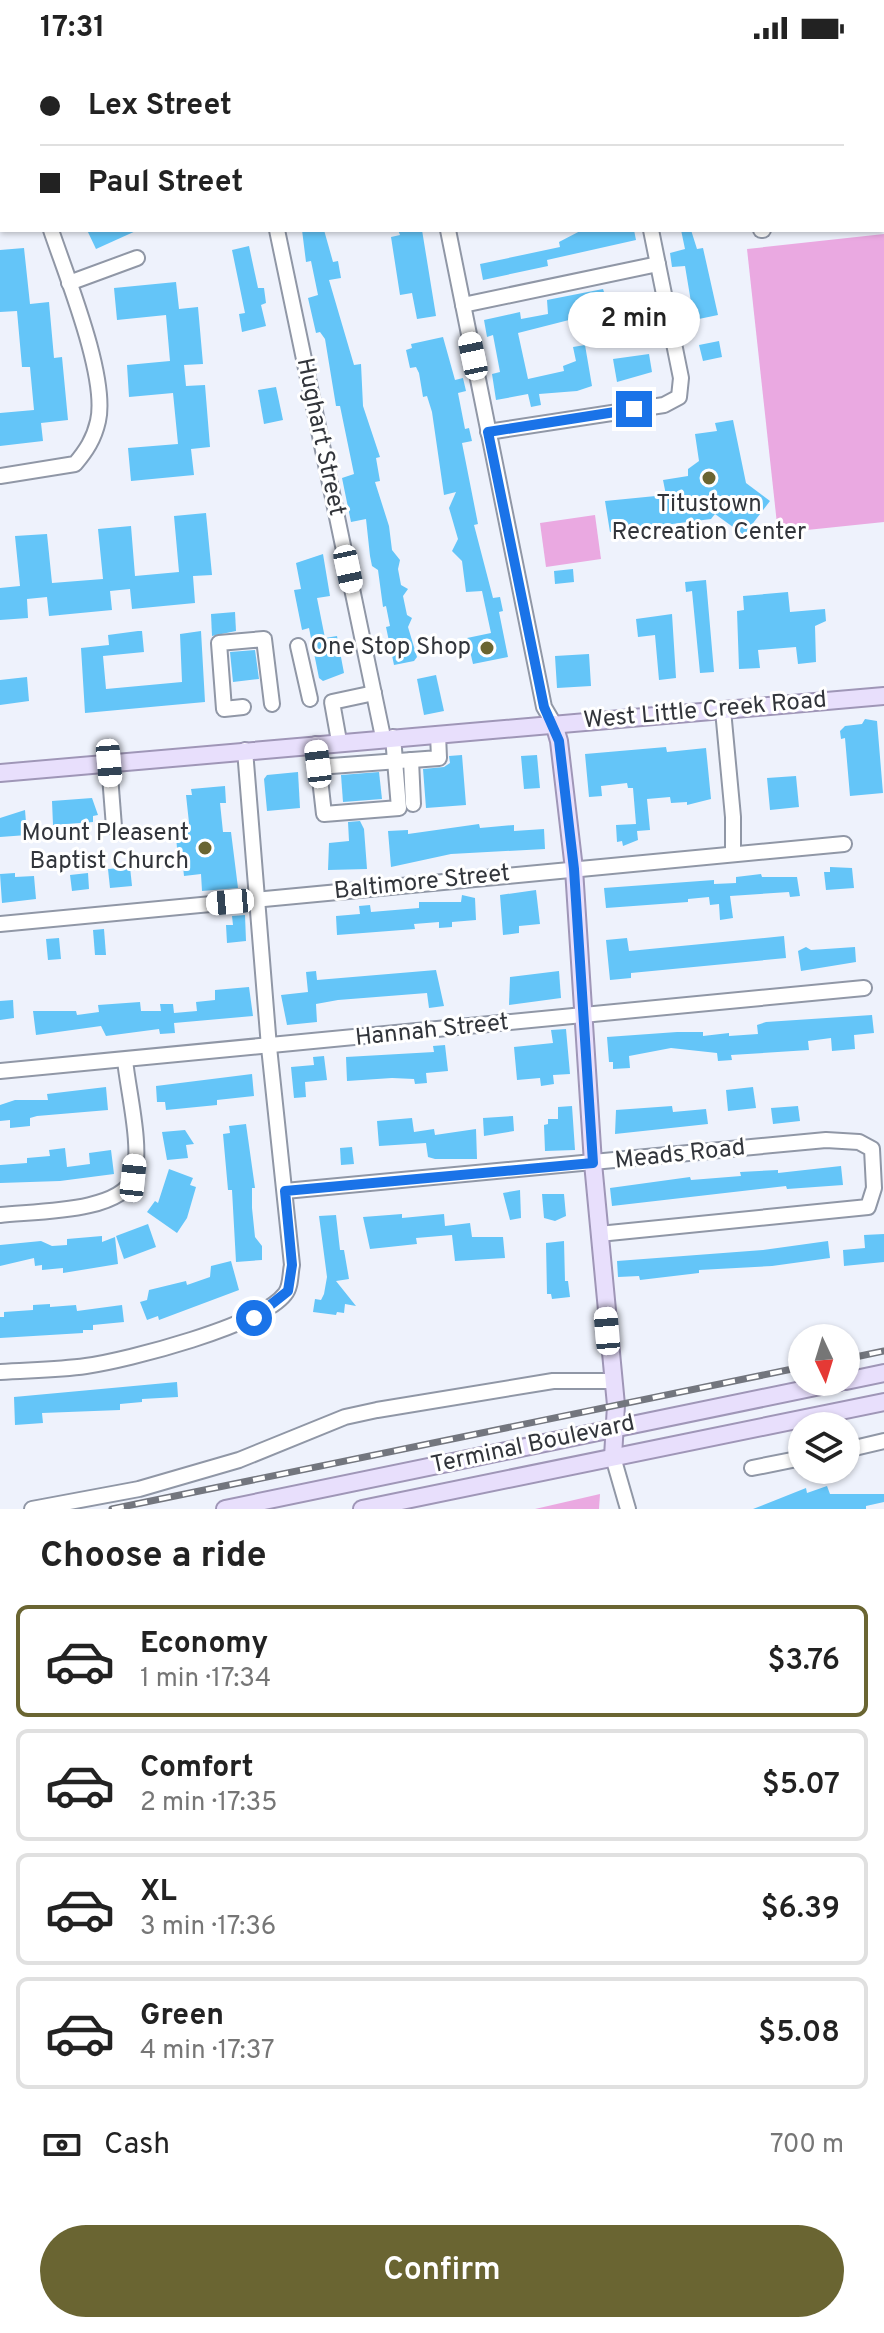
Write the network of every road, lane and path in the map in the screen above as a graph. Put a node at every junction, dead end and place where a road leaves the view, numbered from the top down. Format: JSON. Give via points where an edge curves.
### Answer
{"nodes":[{"id":1,"x":52,"y":232,"type":"edge"},
{"id":2,"x":277,"y":232,"type":"edge"},
{"id":3,"x":448,"y":232,"type":"edge"},
{"id":4,"x":651,"y":232,"type":"edge"},
{"id":5,"x":137,"y":258,"type":"dead end"},
{"id":6,"x":658,"y":264,"type":"junction"},
{"id":7,"x":69,"y":283,"type":"junction"},
{"id":8,"x":463,"y":305,"type":"junction"},
{"id":9,"x":488,"y":432,"type":"junction"},
{"id":10,"x":0,"y":476,"type":"edge"},
{"id":11,"x":298,"y":646,"type":"dead end"},
{"id":12,"x":374,"y":693,"type":"junction"},
{"id":13,"x":884,"y":696,"type":"edge"},
{"id":14,"x":310,"y":699,"type":"dead end"},
{"id":15,"x":272,"y":704,"type":"dead end"},
{"id":16,"x":243,"y":707,"type":"dead end"},
{"id":17,"x":723,"y":710,"type":"junction"},
{"id":18,"x":554,"y":724,"type":"junction"},
{"id":19,"x":438,"y":734,"type":"junction"},
{"id":20,"x":388,"y":737,"type":"junction"},
{"id":21,"x":339,"y":741,"type":"junction"},
{"id":22,"x":316,"y":744,"type":"junction"},
{"id":23,"x":245,"y":750,"type":"junction"},
{"id":24,"x":403,"y":761,"type":"junction"},
{"id":25,"x":109,"y":763,"type":"junction"},
{"id":26,"x":318,"y":767,"type":"junction"},
{"id":27,"x":0,"y":773,"type":"edge"},
{"id":28,"x":413,"y":804,"type":"dead end"},
{"id":29,"x":114,"y":827,"type":"dead end"},
{"id":30,"x":844,"y":844,"type":"dead end"},
{"id":31,"x":733,"y":854,"type":"junction"},
{"id":32,"x":574,"y":869,"type":"junction"},
{"id":33,"x":259,"y":899,"type":"junction"},
{"id":34,"x":0,"y":924,"type":"edge"},
{"id":35,"x":864,"y":988,"type":"dead end"},
{"id":36,"x":584,"y":1014,"type":"junction"},
{"id":37,"x":269,"y":1047,"type":"junction"},
{"id":38,"x":125,"y":1060,"type":"junction"},
{"id":39,"x":0,"y":1071,"type":"edge"},
{"id":40,"x":593,"y":1163,"type":"junction"},
{"id":41,"x":285,"y":1191,"type":"junction"},
{"id":42,"x":0,"y":1215,"type":"edge"},
{"id":43,"x":599,"y":1234,"type":"junction"},
{"id":44,"x":0,"y":1372,"type":"edge"},
{"id":45,"x":884,"y":1373,"type":"edge"},
{"id":46,"x":860,"y":1378,"type":"edge"},
{"id":47,"x":612,"y":1381,"type":"junction"},
{"id":48,"x":788,"y":1393,"type":"edge"},
{"id":49,"x":884,"y":1402,"type":"edge"},
{"id":50,"x":617,"y":1428,"type":"junction"},
{"id":51,"x":884,"y":1441,"type":"edge"},
{"id":52,"x":860,"y":1447,"type":"edge"},
{"id":53,"x":613,"y":1457,"type":"junction"},
{"id":54,"x":788,"y":1461,"type":"edge"},
{"id":55,"x":752,"y":1468,"type":"dead end"},
{"id":56,"x":625,"y":1505,"type":"edge"},
{"id":57,"x":32,"y":1509,"type":"edge"},
{"id":58,"x":225,"y":1509,"type":"edge"},
{"id":59,"x":362,"y":1509,"type":"edge"}],
"edges":[{"from":1,"to":7,"type":"street"},
{"from":2,"to":12,"type":"street","name":"Hughart Street"},
{"from":3,"to":8,"type":"street"},
{"from":4,"to":6,"type":"street"},
{"from":5,"to":7,"type":"street"},
{"from":6,"to":8,"type":"street"},
{"from":6,"to":9,"type":"street","via":[[681,378],[679,397],[664,405]]},
{"from":7,"to":10,"type":"street","via":[[92,350],[99,418],[89,447],[75,464]]},
{"from":8,"to":9,"type":"street"},
{"from":9,"to":18,"type":"street","via":[[544,707]]},
{"from":11,"to":14,"type":"street"},
{"from":12,"to":20,"type":"street","name":"Hughart Street"},
{"from":12,"to":21,"type":"street","via":[[332,702]]},
{"from":13,"to":17,"type":"main road","name":"West Little Creek Road"},
{"from":15,"to":16,"type":"street","via":[[264,639],[219,643],[224,709]]},
{"from":17,"to":18,"type":"main road","name":"West Little Creek Road"},
{"from":17,"to":31,"type":"street"},
{"from":18,"to":19,"type":"main road","name":"West Little Creek Road"},
{"from":18,"to":32,"type":"main road"},
{"from":19,"to":20,"type":"main road","name":"West Little Creek Road"},
{"from":19,"to":24,"type":"street","via":[[439,758]]},
{"from":20,"to":21,"type":"main road","name":"West Little Creek Road"},
{"from":20,"to":24,"type":"street","name":"Hughart Street"},
{"from":21,"to":22,"type":"main road","name":"West Little Creek Road"},
{"from":22,"to":23,"type":"main road","name":"West Little Creek Road"},
{"from":22,"to":26,"type":"street"},
{"from":23,"to":25,"type":"main road","name":"West Little Creek Road"},
{"from":23,"to":33,"type":"street"},
{"from":24,"to":26,"type":"street"},
{"from":24,"to":26,"type":"street","via":[[399,808],[324,814]]},
{"from":24,"to":28,"type":"street"},
{"from":25,"to":27,"type":"main road","name":"West Little Creek Road"},
{"from":25,"to":29,"type":"street"},
{"from":30,"to":31,"type":"street","name":"Baltimore Street"},
{"from":31,"to":32,"type":"street","name":"Baltimore Street"},
{"from":32,"to":33,"type":"street","name":"Baltimore Street"},
{"from":32,"to":36,"type":"main road"},
{"from":33,"to":34,"type":"street","name":"Baltimore Street"},
{"from":33,"to":37,"type":"street"},
{"from":35,"to":36,"type":"street","name":"Hannah Street"},
{"from":36,"to":37,"type":"street","name":"Hannah Street"},
{"from":36,"to":40,"type":"main road"},
{"from":37,"to":38,"type":"street","name":"Hannah Street"},
{"from":37,"to":41,"type":"street"},
{"from":38,"to":39,"type":"street","name":"Hannah Street"},
{"from":38,"to":42,"type":"street","via":[[133,1178],[114,1199]]},
{"from":40,"to":41,"type":"street","name":"Meads Road"},
{"from":40,"to":43,"type":"main road"},
{"from":40,"to":43,"type":"street","name":"Meads Road","via":[[826,1140],[859,1142],[872,1149],[874,1188],[868,1207]]},
{"from":41,"to":44,"type":"street","via":[[292,1265],[288,1291],[254,1318],[87,1366]]},
{"from":43,"to":47,"type":"main road"},
{"from":45,"to":46,"type":"main road"},
{"from":47,"to":50,"type":"main road"},
{"from":47,"to":57,"type":"street","via":[[553,1381],[345,1417],[239,1460],[151,1486]]},
{"from":48,"to":50,"type":"main road","name":"Terminal Boulevard"},
{"from":49,"to":53,"type":"main road","name":"Terminal Boulevard"},
{"from":50,"to":53,"type":"main road"},
{"from":50,"to":58,"type":"main road","name":"Terminal Boulevard"},
{"from":51,"to":52,"type":"street"},
{"from":53,"to":56,"type":"street"},
{"from":53,"to":59,"type":"main road","name":"Terminal Boulevard"},
{"from":54,"to":55,"type":"street"}]}
